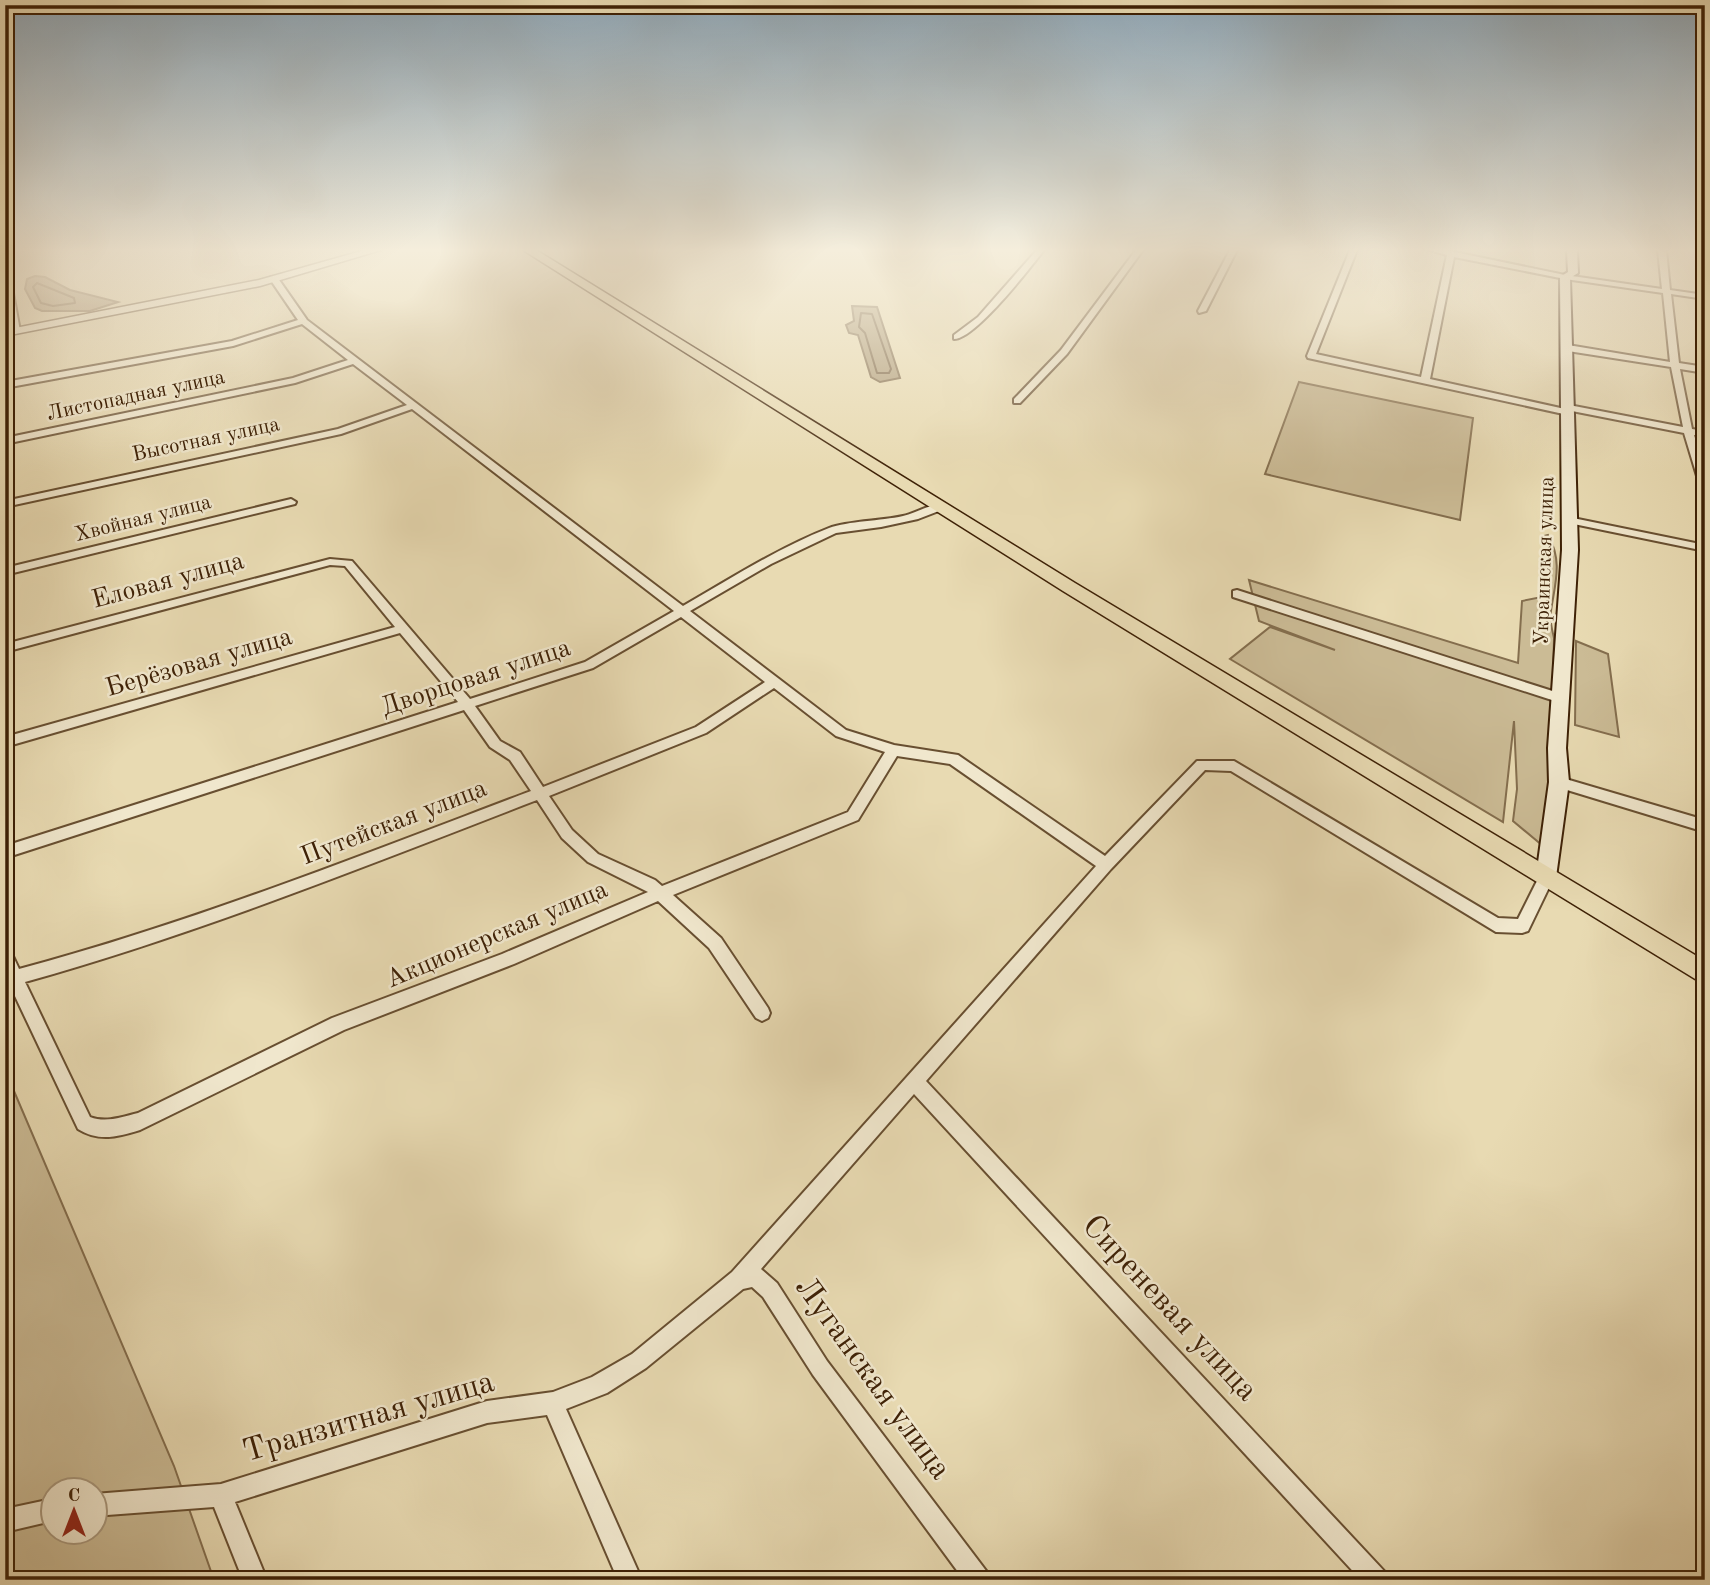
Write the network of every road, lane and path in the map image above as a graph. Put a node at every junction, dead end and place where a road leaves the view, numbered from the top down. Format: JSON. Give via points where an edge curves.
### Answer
{"nodes":[{"id":1,"x":55,"y":324,"type":"edge"},
{"id":2,"x":293,"y":324,"type":"edge"},
{"id":3,"x":307,"y":324,"type":"edge"},
{"id":4,"x":647,"y":324,"type":"edge"},
{"id":5,"x":973,"y":324,"type":"edge"},
{"id":6,"x":1085,"y":324,"type":"edge"},
{"id":7,"x":1324,"y":324,"type":"edge"},
{"id":8,"x":1437,"y":324,"type":"edge"},
{"id":9,"x":1567,"y":324,"type":"edge"},
{"id":10,"x":1669,"y":324,"type":"edge"},
{"id":11,"x":10,"y":332,"type":"edge"},
{"id":12,"x":957,"y":337,"type":"dead end"},
{"id":13,"x":1568,"y":348,"type":"junction"},
{"id":14,"x":354,"y":360,"type":"junction"},
{"id":15,"x":1675,"y":366,"type":"junction"},
{"id":16,"x":1705,"y":370,"type":"edge"},
{"id":17,"x":1425,"y":380,"type":"junction"},
{"id":18,"x":5,"y":386,"type":"edge"},
{"id":19,"x":1017,"y":401,"type":"dead end"},
{"id":20,"x":413,"y":406,"type":"junction"},
{"id":21,"x":1569,"y":410,"type":"junction"},
{"id":22,"x":1688,"y":430,"type":"junction"},
{"id":23,"x":1705,"y":434,"type":"edge"},
{"id":24,"x":5,"y":441,"type":"edge"},
{"id":25,"x":1705,"y":486,"type":"edge"},
{"id":26,"x":291,"y":502,"type":"dead end"},
{"id":27,"x":5,"y":504,"type":"edge"},
{"id":28,"x":940,"y":507,"type":"junction"},
{"id":29,"x":1568,"y":520,"type":"junction"},
{"id":30,"x":1705,"y":548,"type":"edge"},
{"id":31,"x":5,"y":572,"type":"edge"},
{"id":32,"x":1237,"y":594,"type":"dead end"},
{"id":33,"x":681,"y":611,"type":"junction"},
{"id":34,"x":404,"y":628,"type":"junction"},
{"id":35,"x":5,"y":648,"type":"edge"},
{"id":36,"x":774,"y":682,"type":"junction"},
{"id":37,"x":1560,"y":698,"type":"junction"},
{"id":38,"x":467,"y":704,"type":"junction"},
{"id":39,"x":5,"y":742,"type":"edge"},
{"id":40,"x":893,"y":750,"type":"junction"},
{"id":41,"x":1559,"y":782,"type":"junction"},
{"id":42,"x":540,"y":794,"type":"junction"},
{"id":43,"x":1705,"y":826,"type":"edge"},
{"id":44,"x":5,"y":852,"type":"edge"},
{"id":45,"x":1106,"y":865,"type":"junction"},
{"id":46,"x":1546,"y":877,"type":"junction"},
{"id":47,"x":660,"y":893,"type":"junction"},
{"id":48,"x":5,"y":957,"type":"edge"},
{"id":49,"x":1705,"y":974,"type":"edge"},
{"id":50,"x":17,"y":977,"type":"junction"},
{"id":51,"x":762,"y":1013,"type":"dead end"},
{"id":52,"x":914,"y":1081,"type":"junction"},
{"id":53,"x":739,"y":1279,"type":"junction"},
{"id":54,"x":552,"y":1403,"type":"junction"},
{"id":55,"x":221,"y":1495,"type":"junction"},
{"id":56,"x":108,"y":1504,"type":"edge"},
{"id":57,"x":38,"y":1513,"type":"edge"},
{"id":58,"x":5,"y":1521,"type":"edge"},
{"id":59,"x":255,"y":1580,"type":"edge"},
{"id":60,"x":630,"y":1580,"type":"edge"},
{"id":61,"x":979,"y":1580,"type":"edge"},
{"id":62,"x":1377,"y":1580,"type":"edge"}],
"edges":[{"from":1,"to":11,"type":"street"},
{"from":2,"to":18,"type":"street","via":[[233,342]]},
{"from":3,"to":14,"type":"street"},
{"from":4,"to":28,"type":"main road"},
{"from":5,"to":12,"type":"street"},
{"from":6,"to":19,"type":"street"},
{"from":7,"to":17,"type":"street","via":[[1311,356]]},
{"from":8,"to":17,"type":"street"},
{"from":9,"to":13,"type":"main road","name":"Украинская улица"},
{"from":10,"to":15,"type":"street"},
{"from":13,"to":15,"type":"street"},
{"from":13,"to":21,"type":"main road","name":"Украинская улица"},
{"from":14,"to":20,"type":"street"},
{"from":14,"to":24,"type":"street","name":"Листопадная улица","via":[[295,380]]},
{"from":15,"to":16,"type":"street"},
{"from":15,"to":22,"type":"street"},
{"from":17,"to":21,"type":"street"},
{"from":20,"to":27,"type":"street","name":"Высотная улица","via":[[341,431]]},
{"from":20,"to":33,"type":"street"},
{"from":21,"to":22,"type":"street"},
{"from":21,"to":29,"type":"main road","name":"Украинская улица"},
{"from":22,"to":23,"type":"street"},
{"from":22,"to":25,"type":"street"},
{"from":26,"to":31,"type":"street","name":"Хвойная улица"},
{"from":28,"to":33,"type":"street","name":"Дворцовая улица","via":[[918,516],[834,530]]},
{"from":28,"to":46,"type":"main road"},
{"from":29,"to":30,"type":"street"},
{"from":29,"to":37,"type":"main road","name":"Украинская улица"},
{"from":32,"to":37,"type":"street"},
{"from":33,"to":36,"type":"street"},
{"from":33,"to":38,"type":"street","name":"Дворцовая улица","via":[[589,665]]},
{"from":34,"to":35,"type":"street","name":"Еловая улица","via":[[354,569],[330,562]]},
{"from":34,"to":38,"type":"street"},
{"from":34,"to":39,"type":"street","name":"Берёзовая улица"},
{"from":36,"to":40,"type":"street","via":[[841,733]]},
{"from":36,"to":42,"type":"street","name":"Путейская улица","via":[[701,730]]},
{"from":37,"to":41,"type":"main road","name":"Украинская улица"},
{"from":38,"to":42,"type":"street","via":[[495,744],[515,756]]},
{"from":38,"to":44,"type":"street","name":"Дворцовая улица"},
{"from":40,"to":45,"type":"street","via":[[953,759]]},
{"from":40,"to":47,"type":"street","name":"Акционерская улица","via":[[853,816]]},
{"from":41,"to":43,"type":"street"},
{"from":41,"to":46,"type":"main road","name":"Украинская улица"},
{"from":42,"to":47,"type":"street","via":[[567,834],[593,858]]},
{"from":42,"to":50,"type":"street","name":"Путейская улица","via":[[226,912],[97,956]]},
{"from":45,"to":46,"type":"street","via":[[1202,765],[1234,766],[1496,925],[1522,926]]},
{"from":45,"to":52,"type":"street"},
{"from":46,"to":49,"type":"main road"},
{"from":47,"to":50,"type":"street","name":"Акционерская улица","via":[[508,959],[338,1024],[140,1121],[112,1129],[92,1129],[84,1123]]},
{"from":47,"to":51,"type":"street","via":[[716,943]]},
{"from":48,"to":50,"type":"street"},
{"from":52,"to":53,"type":"street"},
{"from":52,"to":62,"type":"street","name":"Сиреневая улица"},
{"from":53,"to":54,"type":"street","via":[[639,1361],[599,1385]]},
{"from":53,"to":61,"type":"street","name":"Луганская улица","via":[[755,1278],[770,1290],[820,1368]]},
{"from":54,"to":55,"type":"street","name":"Транзитная улица","via":[[487,1412]]},
{"from":54,"to":60,"type":"street"},
{"from":55,"to":56,"type":"street","name":"Транзитная улица"},
{"from":55,"to":59,"type":"street"},
{"from":57,"to":58,"type":"street"}]}
